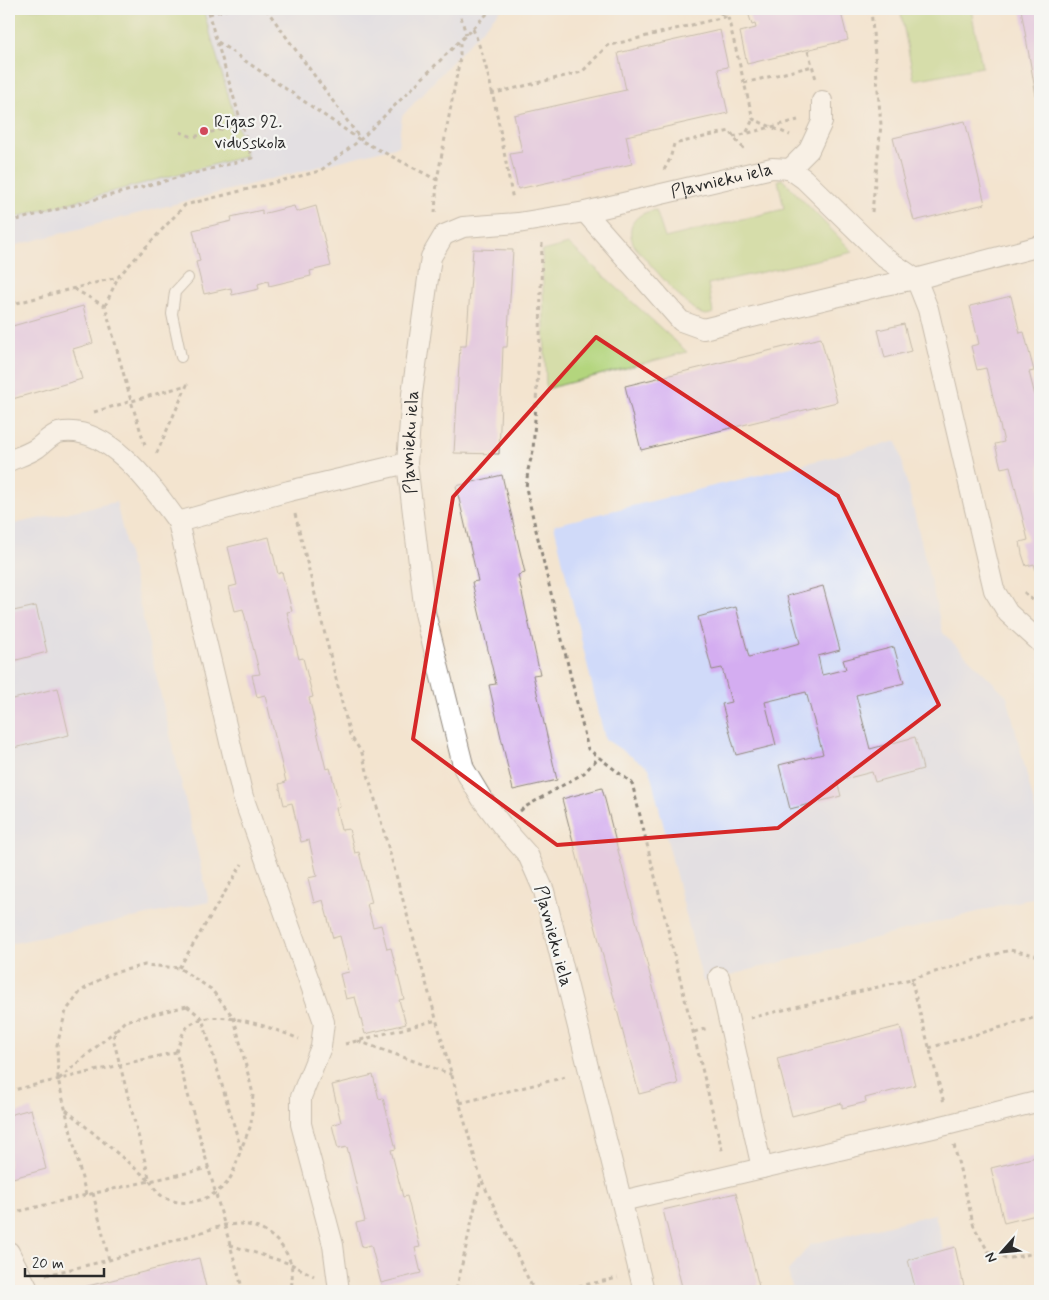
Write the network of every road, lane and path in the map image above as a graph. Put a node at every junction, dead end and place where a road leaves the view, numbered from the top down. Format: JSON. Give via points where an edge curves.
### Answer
{"nodes":[{"id":1,"x":207,"y":9,"type":"edge"},
{"id":2,"x":230,"y":9,"type":"edge"},
{"id":3,"x":266,"y":9,"type":"edge"},
{"id":4,"x":459,"y":9,"type":"edge"},
{"id":5,"x":492,"y":9,"type":"edge"},
{"id":6,"x":712,"y":9,"type":"edge"},
{"id":7,"x":726,"y":9,"type":"edge"},
{"id":8,"x":871,"y":9,"type":"edge"},
{"id":9,"x":209,"y":14,"type":"junction"},
{"id":10,"x":728,"y":16,"type":"junction"},
{"id":11,"x":473,"y":28,"type":"junction"},
{"id":12,"x":466,"y":35,"type":"junction"},
{"id":13,"x":460,"y":41,"type":"junction"},
{"id":14,"x":217,"y":42,"type":"junction"},
{"id":15,"x":808,"y":52,"type":"dead end"},
{"id":16,"x":813,"y":66,"type":"junction"},
{"id":17,"x":744,"y":84,"type":"junction"},
{"id":18,"x":820,"y":93,"type":"joint"},
{"id":19,"x":491,"y":94,"type":"junction"},
{"id":20,"x":805,"y":118,"type":"dead end"},
{"id":21,"x":753,"y":119,"type":"junction"},
{"id":22,"x":242,"y":124,"type":"junction"},
{"id":23,"x":770,"y":127,"type":"junction"},
{"id":24,"x":180,"y":132,"type":"dead end"},
{"id":25,"x":747,"y":133,"type":"junction"},
{"id":26,"x":733,"y":137,"type":"junction"},
{"id":27,"x":360,"y":140,"type":"junction"},
{"id":28,"x":786,"y":143,"type":"dead end"},
{"id":29,"x":750,"y":153,"type":"dead end"},
{"id":30,"x":790,"y":169,"type":"junction"},
{"id":31,"x":658,"y":173,"type":"dead end"},
{"id":32,"x":437,"y":180,"type":"junction"},
{"id":33,"x":585,"y":212,"type":"junction"},
{"id":34,"x":872,"y":216,"type":"dead end"},
{"id":35,"x":538,"y":219,"type":"junction"},
{"id":36,"x":9,"y":222,"type":"edge"},
{"id":37,"x":518,"y":223,"type":"junction"},
{"id":38,"x":444,"y":235,"type":"junction"},
{"id":39,"x":1040,"y":246,"type":"edge"},
{"id":40,"x":118,"y":277,"type":"junction"},
{"id":41,"x":188,"y":278,"type":"dead end"},
{"id":42,"x":916,"y":279,"type":"junction"},
{"id":43,"x":74,"y":289,"type":"junction"},
{"id":44,"x":9,"y":305,"type":"edge"},
{"id":45,"x":105,"y":306,"type":"junction"},
{"id":46,"x":181,"y":357,"type":"dead end"},
{"id":47,"x":131,"y":402,"type":"junction"},
{"id":48,"x":90,"y":413,"type":"dead end"},
{"id":49,"x":9,"y":461,"type":"edge"},
{"id":50,"x":407,"y":463,"type":"junction"},
{"id":51,"x":149,"y":472,"type":"junction"},
{"id":52,"x":289,"y":491,"type":"junction"},
{"id":53,"x":178,"y":522,"type":"junction"},
{"id":54,"x":1018,"y":586,"type":"dead end"},
{"id":55,"x":1038,"y":603,"type":"edge"},
{"id":56,"x":1040,"y":607,"type":"edge"},
{"id":57,"x":1040,"y":642,"type":"edge"},
{"id":58,"x":599,"y":757,"type":"junction"},
{"id":59,"x":503,"y":827,"type":"junction"},
{"id":60,"x":257,"y":838,"type":"junction"},
{"id":61,"x":1040,"y":956,"type":"edge"},
{"id":62,"x":180,"y":968,"type":"junction"},
{"id":63,"x":719,"y":977,"type":"dead end"},
{"id":64,"x":912,"y":979,"type":"junction"},
{"id":65,"x":1040,"y":1016,"type":"edge"},
{"id":66,"x":202,"y":1018,"type":"junction"},
{"id":67,"x":234,"y":1018,"type":"junction"},
{"id":68,"x":437,"y":1020,"type":"junction"},
{"id":69,"x":729,"y":1023,"type":"junction"},
{"id":70,"x":117,"y":1028,"type":"junction"},
{"id":71,"x":357,"y":1041,"type":"junction"},
{"id":72,"x":321,"y":1048,"type":"junction"},
{"id":73,"x":929,"y":1048,"type":"junction"},
{"id":74,"x":176,"y":1052,"type":"junction"},
{"id":75,"x":120,"y":1064,"type":"junction"},
{"id":76,"x":589,"y":1071,"type":"junction"},
{"id":77,"x":452,"y":1076,"type":"junction"},
{"id":78,"x":58,"y":1079,"type":"junction"},
{"id":79,"x":9,"y":1091,"type":"edge"},
{"id":80,"x":1040,"y":1101,"type":"edge"},
{"id":81,"x":460,"y":1103,"type":"junction"},
{"id":82,"x":66,"y":1110,"type":"junction"},
{"id":83,"x":950,"y":1124,"type":"junction"},
{"id":84,"x":240,"y":1149,"type":"junction"},
{"id":85,"x":209,"y":1168,"type":"junction"},
{"id":86,"x":762,"y":1168,"type":"junction"},
{"id":87,"x":728,"y":1176,"type":"junction"},
{"id":88,"x":481,"y":1180,"type":"junction"},
{"id":89,"x":150,"y":1181,"type":"junction"},
{"id":90,"x":216,"y":1192,"type":"junction"},
{"id":91,"x":92,"y":1193,"type":"junction"},
{"id":92,"x":86,"y":1195,"type":"junction"},
{"id":93,"x":622,"y":1202,"type":"junction"},
{"id":94,"x":9,"y":1221,"type":"edge"},
{"id":95,"x":225,"y":1225,"type":"junction"},
{"id":96,"x":230,"y":1245,"type":"junction"},
{"id":97,"x":9,"y":1252,"type":"edge"},
{"id":98,"x":1040,"y":1252,"type":"edge"},
{"id":99,"x":109,"y":1260,"type":"junction"},
{"id":100,"x":291,"y":1264,"type":"junction"},
{"id":101,"x":642,"y":1282,"type":"edge"},
{"id":102,"x":27,"y":1286,"type":"edge"},
{"id":103,"x":244,"y":1291,"type":"edge"},
{"id":104,"x":290,"y":1291,"type":"edge"},
{"id":105,"x":339,"y":1291,"type":"edge"},
{"id":106,"x":456,"y":1291,"type":"edge"},
{"id":107,"x":534,"y":1291,"type":"edge"},
{"id":108,"x":555,"y":1291,"type":"edge"}],
"edges":[{"from":1,"to":9,"type":"path"},
{"from":2,"to":9,"type":"path"},
{"from":3,"to":27,"type":"path"},
{"from":4,"to":12,"type":"path"},
{"from":5,"to":11,"type":"path"},
{"from":6,"to":10,"type":"path"},
{"from":7,"to":10,"type":"path"},
{"from":8,"to":34,"type":"path","via":[[881,125]]},
{"from":9,"to":14,"type":"path"},
{"from":10,"to":17,"type":"path"},
{"from":10,"to":19,"type":"path","via":[[607,46],[582,72]]},
{"from":11,"to":12,"type":"path"},
{"from":11,"to":19,"type":"path"},
{"from":12,"to":13,"type":"path"},
{"from":13,"to":27,"type":"path"},
{"from":13,"to":32,"type":"path","via":[[460,58]]},
{"from":14,"to":22,"type":"path"},
{"from":14,"to":27,"type":"path"},
{"from":15,"to":16,"type":"path"},
{"from":16,"to":17,"type":"path"},
{"from":16,"to":18,"type":"path"},
{"from":17,"to":21,"type":"path"},
{"from":18,"to":30,"type":"street","via":[[822,122],[809,150]]},
{"from":19,"to":37,"type":"path"},
{"from":20,"to":23,"type":"path"},
{"from":21,"to":23,"type":"path"},
{"from":21,"to":25,"type":"path"},
{"from":22,"to":24,"type":"path","via":[[193,137]]},
{"from":22,"to":36,"type":"path","via":[[252,158]]},
{"from":23,"to":25,"type":"path"},
{"from":23,"to":28,"type":"path","via":[[793,136]]},
{"from":25,"to":26,"type":"path"},
{"from":26,"to":29,"type":"path"},
{"from":26,"to":31,"type":"path","via":[[730,131],[674,144],[664,170]]},
{"from":27,"to":32,"type":"path"},
{"from":27,"to":40,"type":"path","via":[[320,171],[186,205]]},
{"from":30,"to":33,"type":"street","name":"Pļavnieku iela","via":[[772,168]]},
{"from":30,"to":42,"type":"street","name":"Pļavnieku iela","via":[[885,258]]},
{"from":32,"to":38,"type":"path","via":[[435,218]]},
{"from":33,"to":35,"type":"street","name":"Pļavnieku iela"},
{"from":33,"to":42,"type":"street","via":[[681,321],[703,329]]},
{"from":35,"to":37,"type":"street","name":"Pļavnieku iela"},
{"from":35,"to":58,"type":"path","via":[[542,241],[540,337],[526,488],[588,749]]},
{"from":37,"to":38,"type":"street","name":"Pļavnieku iela","via":[[463,227]]},
{"from":38,"to":50,"type":"street","name":"Pļavnieku iela","via":[[431,257],[412,394]]},
{"from":39,"to":42,"type":"street"},
{"from":40,"to":43,"type":"path"},
{"from":40,"to":45,"type":"path"},
{"from":41,"to":46,"type":"lane","via":[[175,292],[172,314]]},
{"from":42,"to":57,"type":"street","via":[[928,309],[994,590],[1008,613]]},
{"from":43,"to":44,"type":"path"},
{"from":43,"to":45,"type":"path"},
{"from":45,"to":47,"type":"path"},
{"from":47,"to":48,"type":"path"},
{"from":47,"to":51,"type":"path"},
{"from":47,"to":51,"type":"path","via":[[187,385]]},
{"from":49,"to":51,"type":"street","via":[[35,450],[57,433],[82,433],[110,446]]},
{"from":50,"to":52,"type":"street"},
{"from":50,"to":59,"type":"street","name":"Pļavnieku iela","via":[[425,613],[464,770]]},
{"from":51,"to":53,"type":"street"},
{"from":52,"to":53,"type":"street"},
{"from":52,"to":68,"type":"path","via":[[350,735],[362,753]]},
{"from":53,"to":60,"type":"street","via":[[243,797]]},
{"from":54,"to":55,"type":"path"},
{"from":55,"to":56,"type":"path"},
{"from":58,"to":59,"type":"path","via":[[584,773],[525,806]]},
{"from":58,"to":87,"type":"path","via":[[632,783]]},
{"from":59,"to":76,"type":"street","name":"Pļavnieku iela","via":[[528,855],[544,891]]},
{"from":60,"to":62,"type":"path"},
{"from":60,"to":72,"type":"street","via":[[324,1022]]},
{"from":61,"to":64,"type":"path","via":[[1010,950]]},
{"from":62,"to":67,"type":"path","via":[[211,989]]},
{"from":62,"to":78,"type":"path","via":[[145,965],[110,974],[81,991],[66,1011],[57,1045]]},
{"from":63,"to":69,"type":"street"},
{"from":64,"to":69,"type":"path"},
{"from":64,"to":73,"type":"path"},
{"from":65,"to":73,"type":"path"},
{"from":66,"to":67,"type":"path"},
{"from":66,"to":70,"type":"path","via":[[187,1006],[125,1021]]},
{"from":66,"to":74,"type":"path","via":[[185,1030]]},
{"from":66,"to":84,"type":"path"},
{"from":67,"to":72,"type":"path"},
{"from":67,"to":84,"type":"path","via":[[253,1094],[251,1125]]},
{"from":68,"to":71,"type":"path"},
{"from":68,"to":77,"type":"path"},
{"from":69,"to":86,"type":"street"},
{"from":70,"to":75,"type":"path","via":[[113,1038]]},
{"from":70,"to":78,"type":"path"},
{"from":71,"to":72,"type":"path"},
{"from":71,"to":77,"type":"path"},
{"from":72,"to":105,"type":"street","via":[[301,1097],[301,1124],[333,1245]]},
{"from":73,"to":83,"type":"path"},
{"from":74,"to":75,"type":"path"},
{"from":74,"to":85,"type":"path"},
{"from":75,"to":78,"type":"path"},
{"from":75,"to":89,"type":"path"},
{"from":76,"to":81,"type":"path"},
{"from":76,"to":93,"type":"street","name":"Pļavnieku iela"},
{"from":77,"to":81,"type":"path"},
{"from":78,"to":79,"type":"path"},
{"from":78,"to":82,"type":"path"},
{"from":80,"to":83,"type":"street"},
{"from":81,"to":88,"type":"path"},
{"from":82,"to":89,"type":"path"},
{"from":82,"to":92,"type":"path"},
{"from":83,"to":86,"type":"street"},
{"from":83,"to":98,"type":"path","via":[[974,1227],[988,1251],[1006,1259]]},
{"from":84,"to":90,"type":"path","via":[[235,1168],[226,1184]]},
{"from":85,"to":89,"type":"path"},
{"from":85,"to":90,"type":"path"},
{"from":86,"to":87,"type":"street"},
{"from":87,"to":93,"type":"street"},
{"from":88,"to":106,"type":"path"},
{"from":88,"to":107,"type":"path"},
{"from":89,"to":90,"type":"path","via":[[161,1196],[178,1201],[194,1202]]},
{"from":89,"to":91,"type":"path"},
{"from":90,"to":95,"type":"path"},
{"from":91,"to":92,"type":"path"},
{"from":91,"to":99,"type":"path"},
{"from":92,"to":94,"type":"path","via":[[12,1214]]},
{"from":93,"to":101,"type":"street","name":"Pļavnieku iela"},
{"from":95,"to":96,"type":"path"},
{"from":95,"to":99,"type":"path"},
{"from":95,"to":100,"type":"path","via":[[242,1224],[272,1236],[284,1249]]},
{"from":96,"to":100,"type":"path"},
{"from":96,"to":103,"type":"path"},
{"from":97,"to":102,"type":"street"},
{"from":99,"to":102,"type":"path"},
{"from":100,"to":104,"type":"path"},
{"from":101,"to":108,"type":"path"}]}
